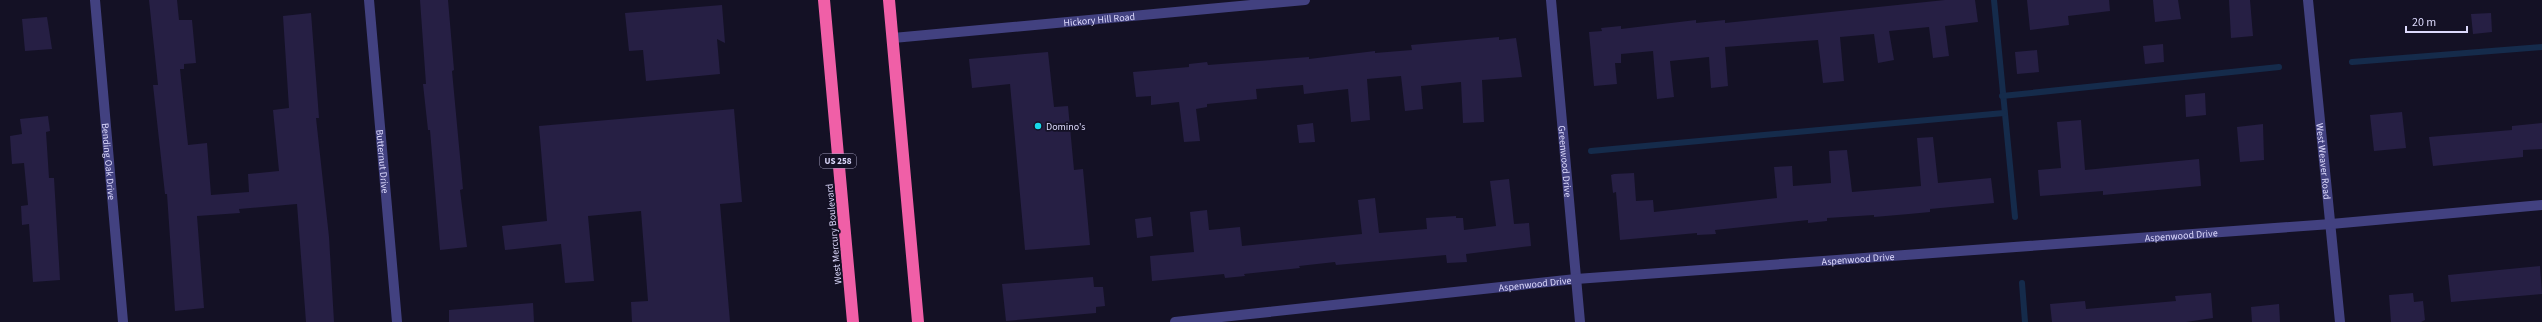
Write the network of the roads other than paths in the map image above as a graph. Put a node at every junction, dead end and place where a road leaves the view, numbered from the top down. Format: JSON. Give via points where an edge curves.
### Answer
{"nodes":[{"id":1,"x":95,"y":0,"type":"edge"},
{"id":2,"x":369,"y":0,"type":"edge"},
{"id":3,"x":824,"y":0,"type":"edge"},
{"id":4,"x":889,"y":0,"type":"edge"},
{"id":5,"x":1305,"y":0,"type":"edge"},
{"id":6,"x":1551,"y":0,"type":"edge"},
{"id":7,"x":2308,"y":0,"type":"edge"},
{"id":8,"x":892,"y":38,"type":"junction"},
{"id":9,"x":2542,"y":205,"type":"edge"},
{"id":10,"x":2331,"y":224,"type":"junction"},
{"id":11,"x":1576,"y":279,"type":"junction"},
{"id":12,"x":123,"y":322,"type":"edge"},
{"id":13,"x":397,"y":322,"type":"edge"},
{"id":14,"x":853,"y":322,"type":"edge"},
{"id":15,"x":918,"y":322,"type":"edge"},
{"id":16,"x":1174,"y":322,"type":"edge"},
{"id":17,"x":1580,"y":322,"type":"edge"},
{"id":18,"x":2340,"y":322,"type":"edge"}],
"edges":[{"from":1,"to":12,"type":"street","name":"Bending Oak Drive"},
{"from":2,"to":13,"type":"street","name":"Butternut Drive"},
{"from":3,"to":14,"type":"highway","name":"West Mercury Boulevard","number":"US 258"},
{"from":4,"to":8,"type":"highway"},
{"from":5,"to":8,"type":"street","name":"Hickory Hill Road"},
{"from":6,"to":11,"type":"street","name":"Greenwood Drive"},
{"from":7,"to":10,"type":"street","name":"West Weaver Road"},
{"from":8,"to":15,"type":"highway"},
{"from":9,"to":10,"type":"street","name":"Aspenwood Drive"},
{"from":10,"to":11,"type":"street","name":"Aspenwood Drive"},
{"from":10,"to":18,"type":"street","name":"West Weaver Road"},
{"from":11,"to":16,"type":"street","name":"Aspenwood Drive"},
{"from":11,"to":17,"type":"street","name":"Greenwood Drive"}]}
